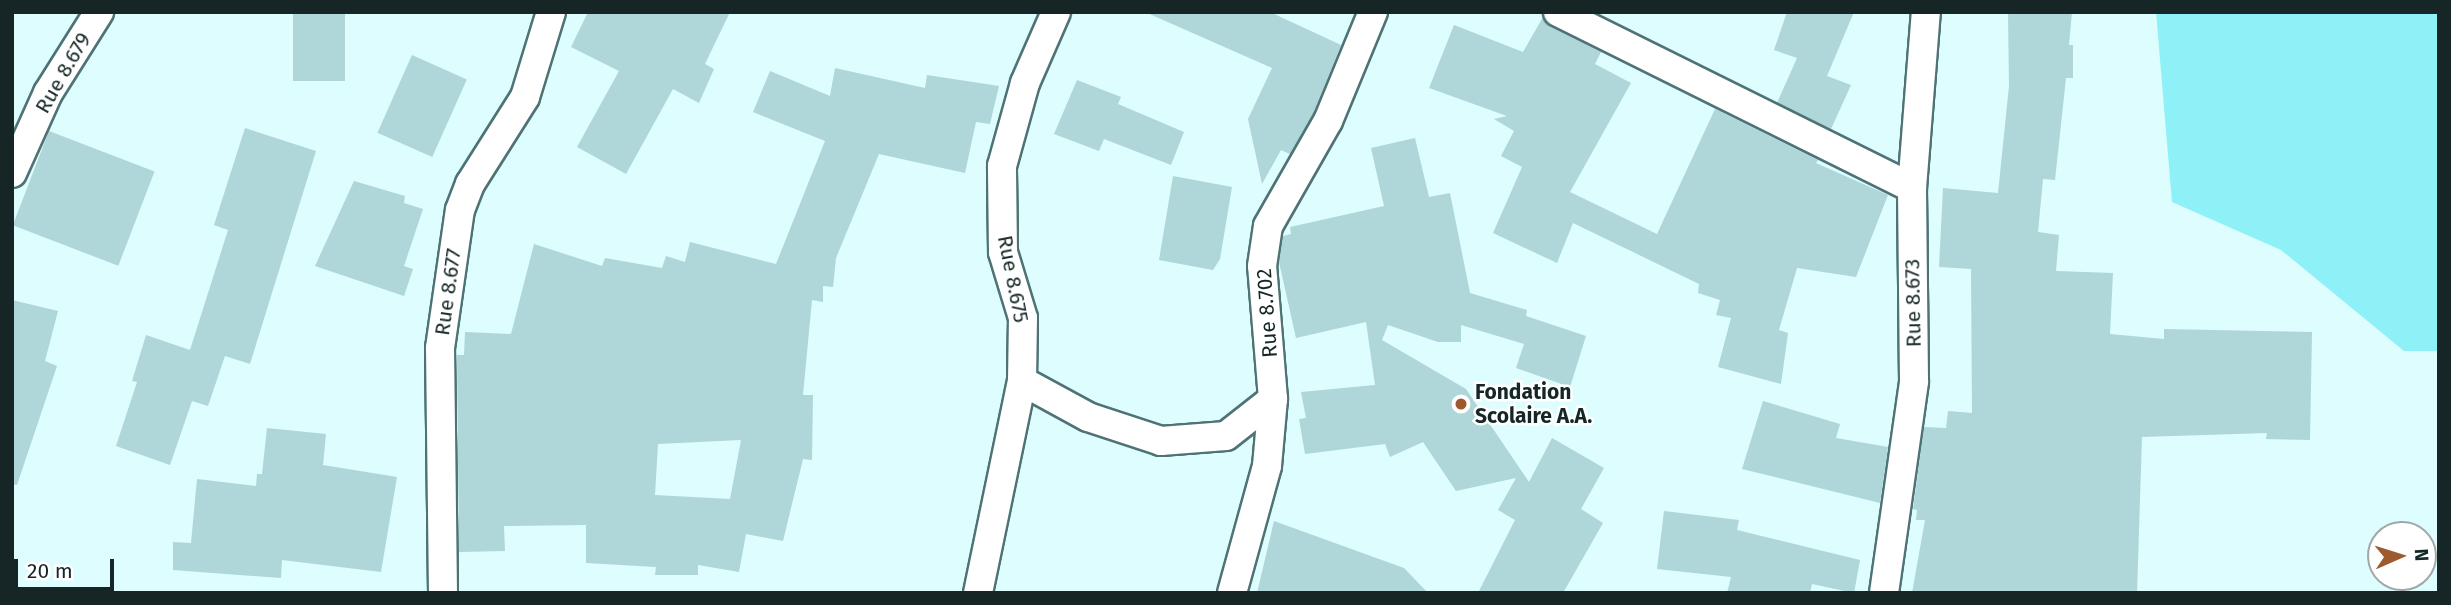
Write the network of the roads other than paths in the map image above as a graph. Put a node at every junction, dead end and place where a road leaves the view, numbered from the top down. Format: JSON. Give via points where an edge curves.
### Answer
{"nodes":[{"id":1,"x":99,"y":12,"type":"edge"},
{"id":2,"x":551,"y":12,"type":"edge"},
{"id":3,"x":1056,"y":12,"type":"edge"},
{"id":4,"x":1373,"y":12,"type":"edge"},
{"id":5,"x":1558,"y":12,"type":"edge"},
{"id":6,"x":1926,"y":12,"type":"edge"},
{"id":7,"x":12,"y":173,"type":"edge"},
{"id":8,"x":1912,"y":188,"type":"junction"},
{"id":9,"x":1022,"y":380,"type":"junction"},
{"id":10,"x":1273,"y":399,"type":"junction"},
{"id":11,"x":443,"y":593,"type":"edge"},
{"id":12,"x":978,"y":593,"type":"edge"},
{"id":13,"x":1232,"y":593,"type":"edge"},
{"id":14,"x":1884,"y":593,"type":"edge"}],
"edges":[{"from":1,"to":7,"type":"street","name":"Rue 8.679","via":[[48,93]]},
{"from":2,"to":11,"type":"street","name":"Rue 8.677","via":[[524,97],[470,184],[460,210],[440,348]]},
{"from":3,"to":9,"type":"street","name":"Rue 8.675","via":[[1026,83],[1002,166],[1003,252],[1023,318]]},
{"from":4,"to":10,"type":"street","name":"Rue 8.702","via":[[1328,121],[1268,226],[1262,266]]},
{"from":5,"to":8,"type":"street"},
{"from":6,"to":8,"type":"street","name":"Rue 8.673"},
{"from":8,"to":14,"type":"street","name":"Rue 8.673","via":[[1914,381]]},
{"from":9,"to":10,"type":"street","via":[[1088,417],[1161,441],[1226,436]]},
{"from":9,"to":12,"type":"street","name":"Rue 8.675"},
{"from":10,"to":13,"type":"street","name":"Rue 8.702","via":[[1267,466]]}]}
